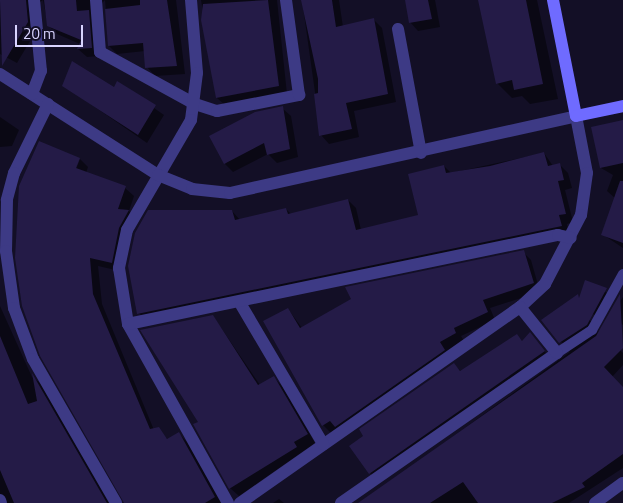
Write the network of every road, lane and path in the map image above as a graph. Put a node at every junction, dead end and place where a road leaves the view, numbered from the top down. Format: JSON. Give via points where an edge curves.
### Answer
{"nodes":[{"id":1,"x":34,"y":0,"type":"edge"},
{"id":2,"x":96,"y":0,"type":"edge"},
{"id":3,"x":192,"y":0,"type":"edge"},
{"id":4,"x":286,"y":0,"type":"edge"},
{"id":5,"x":553,"y":0,"type":"edge"},
{"id":6,"x":398,"y":29,"type":"dead end"},
{"id":7,"x":0,"y":74,"type":"edge"},
{"id":8,"x":32,"y":94,"type":"junction"},
{"id":9,"x":48,"y":104,"type":"junction"},
{"id":10,"x":195,"y":104,"type":"junction"},
{"id":11,"x":623,"y":106,"type":"edge"},
{"id":12,"x":576,"y":116,"type":"junction"},
{"id":13,"x":421,"y":152,"type":"junction"},
{"id":14,"x":158,"y":175,"type":"junction"},
{"id":15,"x":571,"y":238,"type":"junction"},
{"id":16,"x":623,"y":274,"type":"edge"},
{"id":17,"x":240,"y":303,"type":"junction"},
{"id":18,"x":520,"y":307,"type":"junction"},
{"id":19,"x":128,"y":324,"type":"junction"},
{"id":20,"x":557,"y":353,"type":"junction"},
{"id":21,"x":323,"y":444,"type":"junction"},
{"id":22,"x":623,"y":483,"type":"edge"},
{"id":23,"x":116,"y":503,"type":"edge"},
{"id":24,"x":228,"y":503,"type":"edge"},
{"id":25,"x":240,"y":503,"type":"edge"},
{"id":26,"x":341,"y":503,"type":"edge"},
{"id":27,"x":595,"y":503,"type":"edge"}],
"edges":[{"from":1,"to":8,"type":"street","via":[[41,72]]},
{"from":2,"to":10,"type":"street","via":[[100,52]]},
{"from":3,"to":10,"type":"street"},
{"from":4,"to":10,"type":"street","via":[[299,95],[217,111]]},
{"from":5,"to":12,"type":"street"},
{"from":6,"to":13,"type":"street"},
{"from":7,"to":8,"type":"street"},
{"from":8,"to":9,"type":"street"},
{"from":9,"to":14,"type":"street"},
{"from":9,"to":23,"type":"street","via":[[14,173],[7,200],[6,251],[14,308],[33,360]]},
{"from":10,"to":14,"type":"street","via":[[191,120]]},
{"from":11,"to":12,"type":"street"},
{"from":12,"to":13,"type":"street"},
{"from":12,"to":15,"type":"street","via":[[587,173],[581,215]]},
{"from":13,"to":14,"type":"street","via":[[230,193],[192,189]]},
{"from":14,"to":19,"type":"street","via":[[127,230],[119,268]]},
{"from":15,"to":17,"type":"street","via":[[558,235]]},
{"from":15,"to":18,"type":"street","via":[[545,284]]},
{"from":16,"to":20,"type":"lane","via":[[592,330]]},
{"from":17,"to":19,"type":"street"},
{"from":17,"to":21,"type":"street"},
{"from":18,"to":20,"type":"street"},
{"from":18,"to":21,"type":"street"},
{"from":19,"to":24,"type":"street"},
{"from":20,"to":26,"type":"street"},
{"from":21,"to":25,"type":"street"},
{"from":22,"to":27,"type":"street"}]}
